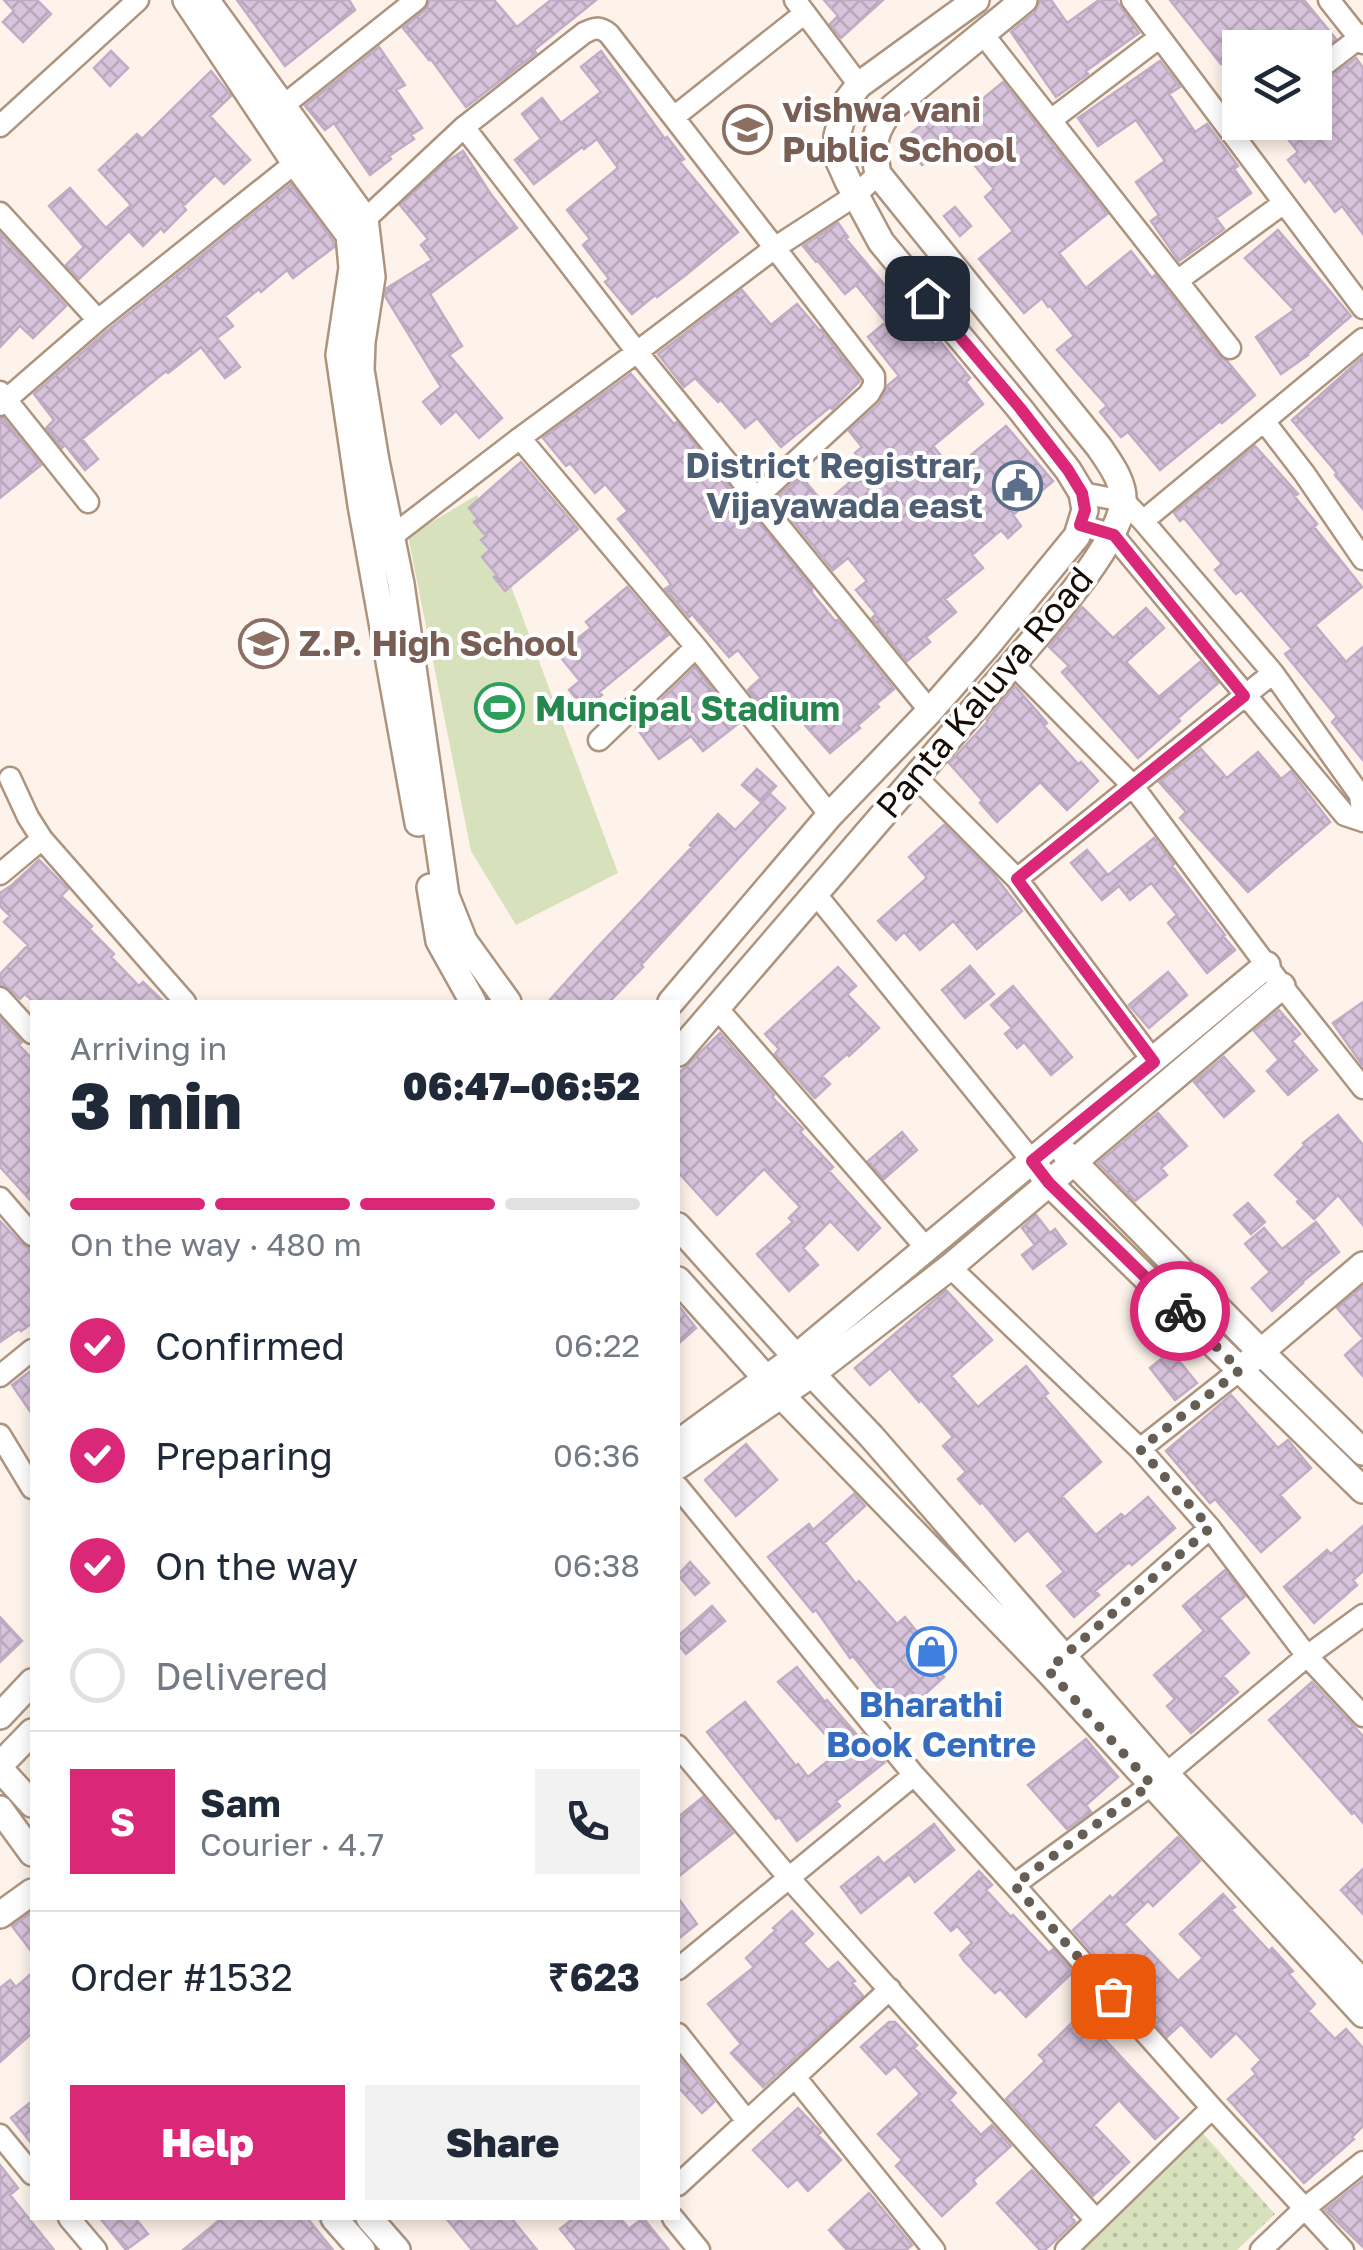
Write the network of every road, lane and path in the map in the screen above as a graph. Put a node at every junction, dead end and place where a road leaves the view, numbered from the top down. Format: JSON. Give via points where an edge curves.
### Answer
{"nodes":[{"id":1,"x":138,"y":0,"type":"edge"},
{"id":2,"x":186,"y":0,"type":"edge"},
{"id":3,"x":206,"y":0,"type":"edge"},
{"id":4,"x":416,"y":0,"type":"edge"},
{"id":5,"x":976,"y":0,"type":"edge"},
{"id":6,"x":1024,"y":0,"type":"edge"},
{"id":7,"x":1132,"y":0,"type":"edge"},
{"id":8,"x":1329,"y":0,"type":"edge"},
{"id":9,"x":800,"y":7,"type":"edge"},
{"id":10,"x":982,"y":33,"type":"junction"},
{"id":11,"x":1160,"y":37,"type":"junction"},
{"id":12,"x":1362,"y":39,"type":"edge"},
{"id":13,"x":1332,"y":60,"type":"edge"},
{"id":14,"x":859,"y":85,"type":"junction"},
{"id":15,"x":284,"y":105,"type":"junction"},
{"id":16,"x":1222,"y":107,"type":"edge"},
{"id":17,"x":674,"y":117,"type":"junction"},
{"id":18,"x":1051,"y":120,"type":"junction"},
{"id":19,"x":0,"y":126,"type":"edge"},
{"id":20,"x":464,"y":128,"type":"junction"},
{"id":21,"x":1247,"y":140,"type":"edge"},
{"id":22,"x":295,"y":163,"type":"junction"},
{"id":23,"x":878,"y":174,"type":"junction"},
{"id":24,"x":856,"y":195,"type":"junction"},
{"id":25,"x":1284,"y":203,"type":"junction"},
{"id":26,"x":0,"y":213,"type":"edge"},
{"id":27,"x":357,"y":227,"type":"junction"},
{"id":28,"x":776,"y":248,"type":"junction"},
{"id":29,"x":1177,"y":282,"type":"junction"},
{"id":30,"x":1363,"y":308,"type":"edge"},
{"id":31,"x":98,"y":320,"type":"junction"},
{"id":32,"x":1363,"y":339,"type":"edge"},
{"id":33,"x":1230,"y":348,"type":"dead end"},
{"id":34,"x":637,"y":352,"type":"junction"},
{"id":35,"x":2,"y":399,"type":"edge"},
{"id":36,"x":1264,"y":421,"type":"junction"},
{"id":37,"x":520,"y":438,"type":"junction"},
{"id":38,"x":1082,"y":493,"type":"junction"},
{"id":39,"x":756,"y":498,"type":"junction"},
{"id":40,"x":1124,"y":501,"type":"junction"},
{"id":41,"x":88,"y":502,"type":"dead end"},
{"id":42,"x":1143,"y":521,"type":"junction"},
{"id":43,"x":1080,"y":525,"type":"junction"},
{"id":44,"x":1114,"y":535,"type":"junction"},
{"id":45,"x":392,"y":537,"type":"junction"},
{"id":46,"x":1363,"y":560,"type":"edge"},
{"id":47,"x":696,"y":646,"type":"junction"},
{"id":48,"x":1012,"y":664,"type":"junction"},
{"id":49,"x":1273,"y":673,"type":"junction"},
{"id":50,"x":1244,"y":696,"type":"junction"},
{"id":51,"x":930,"y":711,"type":"junction"},
{"id":52,"x":599,"y":740,"type":"dead end"},
{"id":53,"x":914,"y":776,"type":"junction"},
{"id":54,"x":10,"y":778,"type":"dead end"},
{"id":55,"x":1132,"y":785,"type":"junction"},
{"id":56,"x":830,"y":815,"type":"junction"},
{"id":57,"x":1363,"y":820,"type":"edge"},
{"id":58,"x":42,"y":838,"type":"junction"},
{"id":59,"x":0,"y":874,"type":"edge"},
{"id":60,"x":1017,"y":879,"type":"junction"},
{"id":61,"x":814,"y":892,"type":"junction"},
{"id":62,"x":1275,"y":976,"type":"junction"},
{"id":63,"x":0,"y":998,"type":"edge"},
{"id":64,"x":184,"y":1000,"type":"edge"},
{"id":65,"x":471,"y":1000,"type":"edge"},
{"id":66,"x":507,"y":1000,"type":"edge"},
{"id":67,"x":673,"y":1000,"type":"edge"},
{"id":68,"x":716,"y":1007,"type":"junction"},
{"id":69,"x":30,"y":1032,"type":"edge"},
{"id":70,"x":680,"y":1051,"type":"edge"},
{"id":71,"x":1154,"y":1062,"type":"junction"},
{"id":72,"x":1363,"y":1088,"type":"edge"},
{"id":73,"x":1055,"y":1142,"type":"junction"},
{"id":74,"x":1032,"y":1161,"type":"junction"},
{"id":75,"x":1074,"y":1163,"type":"junction"},
{"id":76,"x":1049,"y":1183,"type":"junction"},
{"id":77,"x":0,"y":1198,"type":"edge"},
{"id":78,"x":680,"y":1228,"type":"edge"},
{"id":79,"x":30,"y":1233,"type":"edge"},
{"id":80,"x":927,"y":1248,"type":"junction"},
{"id":81,"x":1363,"y":1265,"type":"edge"},
{"id":82,"x":950,"y":1268,"type":"junction"},
{"id":83,"x":680,"y":1282,"type":"edge"},
{"id":84,"x":30,"y":1352,"type":"edge"},
{"id":85,"x":1261,"y":1352,"type":"junction"},
{"id":86,"x":804,"y":1366,"type":"junction"},
{"id":87,"x":1240,"y":1370,"type":"junction"},
{"id":88,"x":0,"y":1376,"type":"edge"},
{"id":89,"x":773,"y":1386,"type":"junction"},
{"id":90,"x":0,"y":1435,"type":"edge"},
{"id":91,"x":680,"y":1442,"type":"edge"},
{"id":92,"x":1140,"y":1449,"type":"junction"},
{"id":93,"x":1363,"y":1452,"type":"edge"},
{"id":94,"x":680,"y":1464,"type":"edge"},
{"id":95,"x":30,"y":1485,"type":"edge"},
{"id":96,"x":680,"y":1489,"type":"edge"},
{"id":97,"x":1363,"y":1490,"type":"edge"},
{"id":98,"x":1210,"y":1528,"type":"junction"},
{"id":99,"x":1363,"y":1615,"type":"edge"},
{"id":100,"x":1308,"y":1656,"type":"junction"},
{"id":101,"x":1056,"y":1664,"type":"junction"},
{"id":102,"x":30,"y":1684,"type":"edge"},
{"id":103,"x":0,"y":1716,"type":"edge"},
{"id":104,"x":1363,"y":1716,"type":"edge"},
{"id":105,"x":30,"y":1734,"type":"edge"},
{"id":106,"x":680,"y":1748,"type":"edge"},
{"id":107,"x":0,"y":1767,"type":"edge"},
{"id":108,"x":914,"y":1775,"type":"junction"},
{"id":109,"x":1158,"y":1779,"type":"junction"},
{"id":110,"x":30,"y":1802,"type":"edge"},
{"id":111,"x":0,"y":1809,"type":"edge"},
{"id":112,"x":30,"y":1850,"type":"edge"},
{"id":113,"x":788,"y":1878,"type":"junction"},
{"id":114,"x":1014,"y":1885,"type":"junction"},
{"id":115,"x":30,"y":1894,"type":"edge"},
{"id":116,"x":0,"y":1916,"type":"edge"},
{"id":117,"x":680,"y":1967,"type":"edge"},
{"id":118,"x":1355,"y":1977,"type":"edge"},
{"id":119,"x":890,"y":1989,"type":"junction"},
{"id":120,"x":1363,"y":2014,"type":"edge"},
{"id":121,"x":680,"y":2036,"type":"edge"},
{"id":122,"x":794,"y":2077,"type":"junction"},
{"id":123,"x":1212,"y":2108,"type":"junction"},
{"id":124,"x":748,"y":2120,"type":"junction"},
{"id":125,"x":0,"y":2135,"type":"edge"},
{"id":126,"x":1363,"y":2162,"type":"edge"},
{"id":127,"x":30,"y":2172,"type":"edge"},
{"id":128,"x":680,"y":2183,"type":"edge"},
{"id":129,"x":1305,"y":2208,"type":"junction"},
{"id":130,"x":71,"y":2220,"type":"edge"},
{"id":131,"x":336,"y":2220,"type":"edge"},
{"id":132,"x":372,"y":2220,"type":"edge"},
{"id":133,"x":675,"y":2220,"type":"edge"},
{"id":134,"x":1096,"y":2220,"type":"junction"},
{"id":135,"x":96,"y":2250,"type":"edge"},
{"id":136,"x":362,"y":2250,"type":"edge"},
{"id":137,"x":397,"y":2250,"type":"edge"},
{"id":138,"x":699,"y":2250,"type":"edge"},
{"id":139,"x":934,"y":2250,"type":"edge"},
{"id":140,"x":1066,"y":2250,"type":"edge"},
{"id":141,"x":1261,"y":2250,"type":"edge"},
{"id":142,"x":1343,"y":2250,"type":"edge"}],
"edges":[{"from":1,"to":19,"type":"street"},
{"from":2,"to":22,"type":"street"},
{"from":3,"to":15,"type":"street"},
{"from":4,"to":15,"type":"street"},
{"from":5,"to":14,"type":"street"},
{"from":6,"to":10,"type":"street"},
{"from":7,"to":11,"type":"street"},
{"from":8,"to":12,"type":"street"},
{"from":9,"to":14,"type":"street"},
{"from":9,"to":17,"type":"street"},
{"from":10,"to":18,"type":"street"},
{"from":10,"to":23,"type":"street","via":[[892,106],[873,149]]},
{"from":11,"to":16,"type":"street"},
{"from":11,"to":18,"type":"street"},
{"from":12,"to":13,"type":"street"},
{"from":14,"to":24,"type":"street","via":[[846,102],[837,136],[839,161]]},
{"from":15,"to":27,"type":"street"},
{"from":17,"to":20,"type":"street","via":[[609,34],[594,28]]},
{"from":17,"to":28,"type":"street"},
{"from":18,"to":29,"type":"street"},
{"from":20,"to":27,"type":"street"},
{"from":20,"to":34,"type":"street"},
{"from":21,"to":25,"type":"street"},
{"from":22,"to":27,"type":"street"},
{"from":22,"to":31,"type":"street"},
{"from":23,"to":24,"type":"street"},
{"from":23,"to":40,"type":"street","via":[[1099,446],[1118,475]]},
{"from":24,"to":28,"type":"street"},
{"from":24,"to":38,"type":"street","via":[[881,242]]},
{"from":25,"to":29,"type":"street"},
{"from":25,"to":30,"type":"street"},
{"from":26,"to":31,"type":"street"},
{"from":27,"to":45,"type":"street","via":[[372,277],[361,370]]},
{"from":27,"to":65,"type":"street","via":[[339,355],[361,505],[439,942]]},
{"from":28,"to":34,"type":"street"},
{"from":28,"to":39,"type":"street","via":[[874,376],[874,385]]},
{"from":29,"to":33,"type":"street"},
{"from":31,"to":35,"type":"street"},
{"from":32,"to":36,"type":"street"},
{"from":34,"to":37,"type":"street"},
{"from":34,"to":39,"type":"street"},
{"from":35,"to":41,"type":"street"},
{"from":36,"to":42,"type":"street"},
{"from":36,"to":46,"type":"street"},
{"from":37,"to":45,"type":"street"},
{"from":37,"to":47,"type":"street"},
{"from":38,"to":40,"type":"street"},
{"from":38,"to":43,"type":"street","name":"Panta Kaluva Road"},
{"from":39,"to":51,"type":"street"},
{"from":40,"to":42,"type":"street"},
{"from":40,"to":44,"type":"street","name":"Panta Kaluva Road"},
{"from":42,"to":49,"type":"street"},
{"from":43,"to":44,"type":"street"},
{"from":43,"to":51,"type":"street","name":"Panta Kaluva Road"},
{"from":44,"to":48,"type":"street","name":"Panta Kaluva Road"},
{"from":44,"to":50,"type":"street"},
{"from":45,"to":66,"type":"street","via":[[446,896],[464,940]]},
{"from":47,"to":52,"type":"street"},
{"from":47,"to":56,"type":"street"},
{"from":48,"to":53,"type":"street","name":"Panta Kaluva Road"},
{"from":48,"to":55,"type":"street"},
{"from":49,"to":50,"type":"street"},
{"from":49,"to":57,"type":"street","via":[[1360,795]]},
{"from":50,"to":55,"type":"street"},
{"from":50,"to":57,"type":"street","via":[[1345,815]]},
{"from":51,"to":56,"type":"street","name":"Panta Kaluva Road"},
{"from":53,"to":60,"type":"street"},
{"from":53,"to":61,"type":"street","name":"Panta Kaluva Road"},
{"from":54,"to":58,"type":"street"},
{"from":55,"to":60,"type":"street"},
{"from":55,"to":62,"type":"street"},
{"from":56,"to":67,"type":"street","name":"Panta Kaluva Road"},
{"from":58,"to":59,"type":"street"},
{"from":58,"to":64,"type":"street"},
{"from":60,"to":71,"type":"street"},
{"from":61,"to":68,"type":"street","name":"Panta Kaluva Road"},
{"from":61,"to":74,"type":"street"},
{"from":62,"to":71,"type":"street"},
{"from":62,"to":72,"type":"street"},
{"from":62,"to":75,"type":"street"},
{"from":63,"to":69,"type":"street"},
{"from":68,"to":70,"type":"street","name":"Panta Kaluva Road"},
{"from":68,"to":80,"type":"street"},
{"from":71,"to":73,"type":"street"},
{"from":73,"to":74,"type":"street"},
{"from":73,"to":75,"type":"street"},
{"from":74,"to":76,"type":"street"},
{"from":74,"to":80,"type":"street"},
{"from":75,"to":76,"type":"street"},
{"from":75,"to":85,"type":"street"},
{"from":76,"to":82,"type":"street"},
{"from":76,"to":87,"type":"street"},
{"from":77,"to":79,"type":"street"},
{"from":78,"to":86,"type":"street"},
{"from":80,"to":86,"type":"street"},
{"from":81,"to":85,"type":"street"},
{"from":82,"to":86,"type":"street"},
{"from":82,"to":92,"type":"street"},
{"from":83,"to":89,"type":"street"},
{"from":84,"to":88,"type":"street"},
{"from":85,"to":87,"type":"street"},
{"from":85,"to":93,"type":"street"},
{"from":86,"to":89,"type":"street"},
{"from":86,"to":101,"type":"street","via":[[871,1436]]},
{"from":87,"to":92,"type":"street"},
{"from":87,"to":97,"type":"street"},
{"from":89,"to":91,"type":"street"},
{"from":89,"to":94,"type":"street"},
{"from":89,"to":101,"type":"street"},
{"from":90,"to":95,"type":"street"},
{"from":92,"to":98,"type":"street"},
{"from":96,"to":108,"type":"street"},
{"from":98,"to":100,"type":"street"},
{"from":98,"to":101,"type":"street"},
{"from":99,"to":100,"type":"street"},
{"from":100,"to":104,"type":"street"},
{"from":100,"to":109,"type":"street"},
{"from":101,"to":109,"type":"street"},
{"from":102,"to":103,"type":"street"},
{"from":105,"to":107,"type":"street"},
{"from":106,"to":113,"type":"street"},
{"from":107,"to":110,"type":"street"},
{"from":108,"to":113,"type":"street"},
{"from":108,"to":114,"type":"street"},
{"from":109,"to":114,"type":"street"},
{"from":109,"to":118,"type":"street"},
{"from":111,"to":112,"type":"street"},
{"from":113,"to":117,"type":"street"},
{"from":113,"to":119,"type":"street"},
{"from":114,"to":123,"type":"street"},
{"from":115,"to":116,"type":"street"},
{"from":118,"to":120,"type":"street"},
{"from":119,"to":122,"type":"street"},
{"from":119,"to":134,"type":"street"},
{"from":121,"to":124,"type":"street"},
{"from":122,"to":124,"type":"street"},
{"from":122,"to":139,"type":"street"},
{"from":123,"to":129,"type":"street"},
{"from":123,"to":134,"type":"street"},
{"from":124,"to":128,"type":"street"},
{"from":125,"to":127,"type":"street"},
{"from":126,"to":129,"type":"street"},
{"from":129,"to":141,"type":"street"},
{"from":129,"to":142,"type":"street"},
{"from":130,"to":135,"type":"street"},
{"from":131,"to":136,"type":"street"},
{"from":132,"to":137,"type":"street"},
{"from":133,"to":138,"type":"street"},
{"from":134,"to":140,"type":"street"}]}
